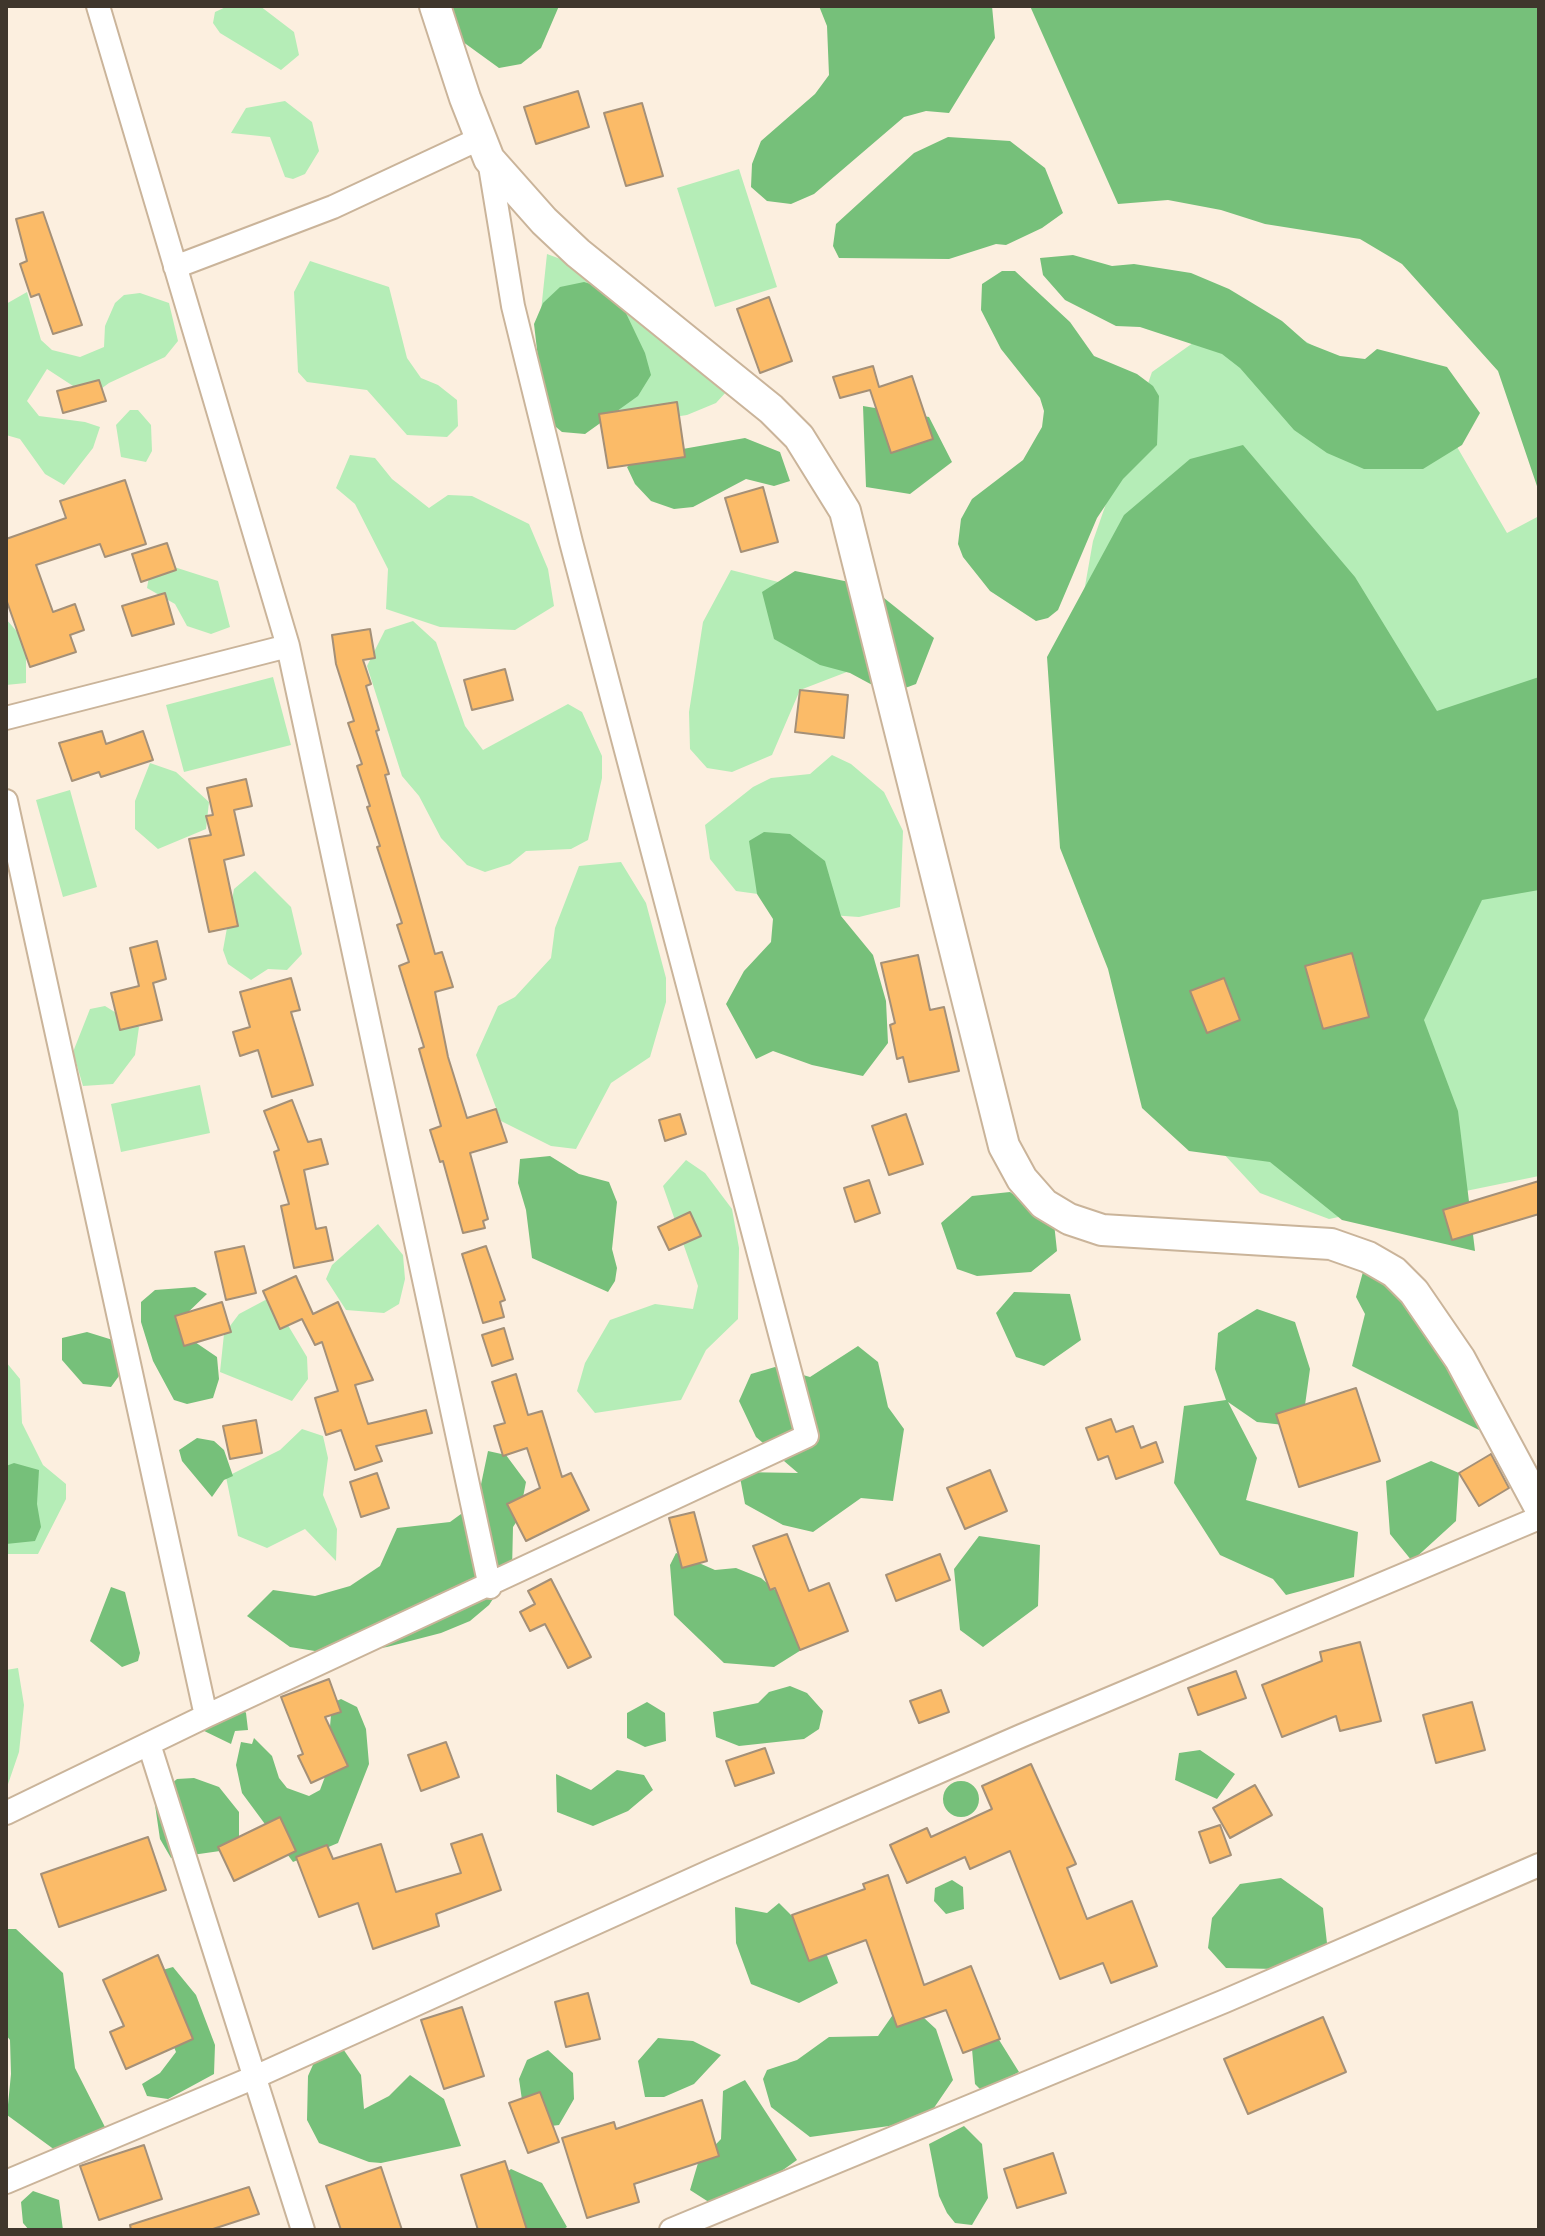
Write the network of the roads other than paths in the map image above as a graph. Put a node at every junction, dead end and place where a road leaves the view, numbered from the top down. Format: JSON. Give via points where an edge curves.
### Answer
{"nodes":[{"id":1,"x":98,"y":6,"type":"edge"},
{"id":2,"x":435,"y":6,"type":"edge"},
{"id":3,"x":485,"y":148,"type":"junction"},
{"id":4,"x":175,"y":267,"type":"junction"},
{"id":5,"x":288,"y":646,"type":"junction"},
{"id":6,"x":6,"y":718,"type":"edge"},
{"id":7,"x":6,"y":801,"type":"edge"},
{"id":8,"x":1539,"y":1506,"type":"edge"},
{"id":9,"x":1539,"y":1518,"type":"edge"},
{"id":10,"x":490,"y":1587,"type":"junction"},
{"id":11,"x":206,"y":1716,"type":"junction"},
{"id":12,"x":149,"y":1744,"type":"junction"},
{"id":13,"x":6,"y":1813,"type":"edge"},
{"id":14,"x":1539,"y":1865,"type":"edge"},
{"id":15,"x":255,"y":2077,"type":"junction"},
{"id":16,"x":6,"y":2182,"type":"edge"},
{"id":17,"x":303,"y":2230,"type":"edge"},
{"id":18,"x":671,"y":2230,"type":"edge"}],
"edges":[{"from":1,"to":4,"type":"street"},
{"from":2,"to":3,"type":"main road"},
{"from":3,"to":4,"type":"street"},
{"from":3,"to":8,"type":"main road","via":[[544,221],[578,253],[799,437],[845,511],[1004,1146],[1022,1179],[1044,1204],[1102,1230],[1331,1244],[1394,1272],[1460,1359]]},
{"from":3,"to":10,"type":"street","via":[[513,306],[571,542],[807,1436]]},
{"from":4,"to":5,"type":"street"},
{"from":5,"to":6,"type":"street"},
{"from":5,"to":10,"type":"street"},
{"from":7,"to":11,"type":"street"},
{"from":9,"to":15,"type":"street","via":[[889,1793]]},
{"from":10,"to":11,"type":"street"},
{"from":11,"to":12,"type":"street"},
{"from":12,"to":13,"type":"street"},
{"from":12,"to":15,"type":"street"},
{"from":14,"to":18,"type":"street"},
{"from":15,"to":16,"type":"street"},
{"from":15,"to":17,"type":"street"}]}
